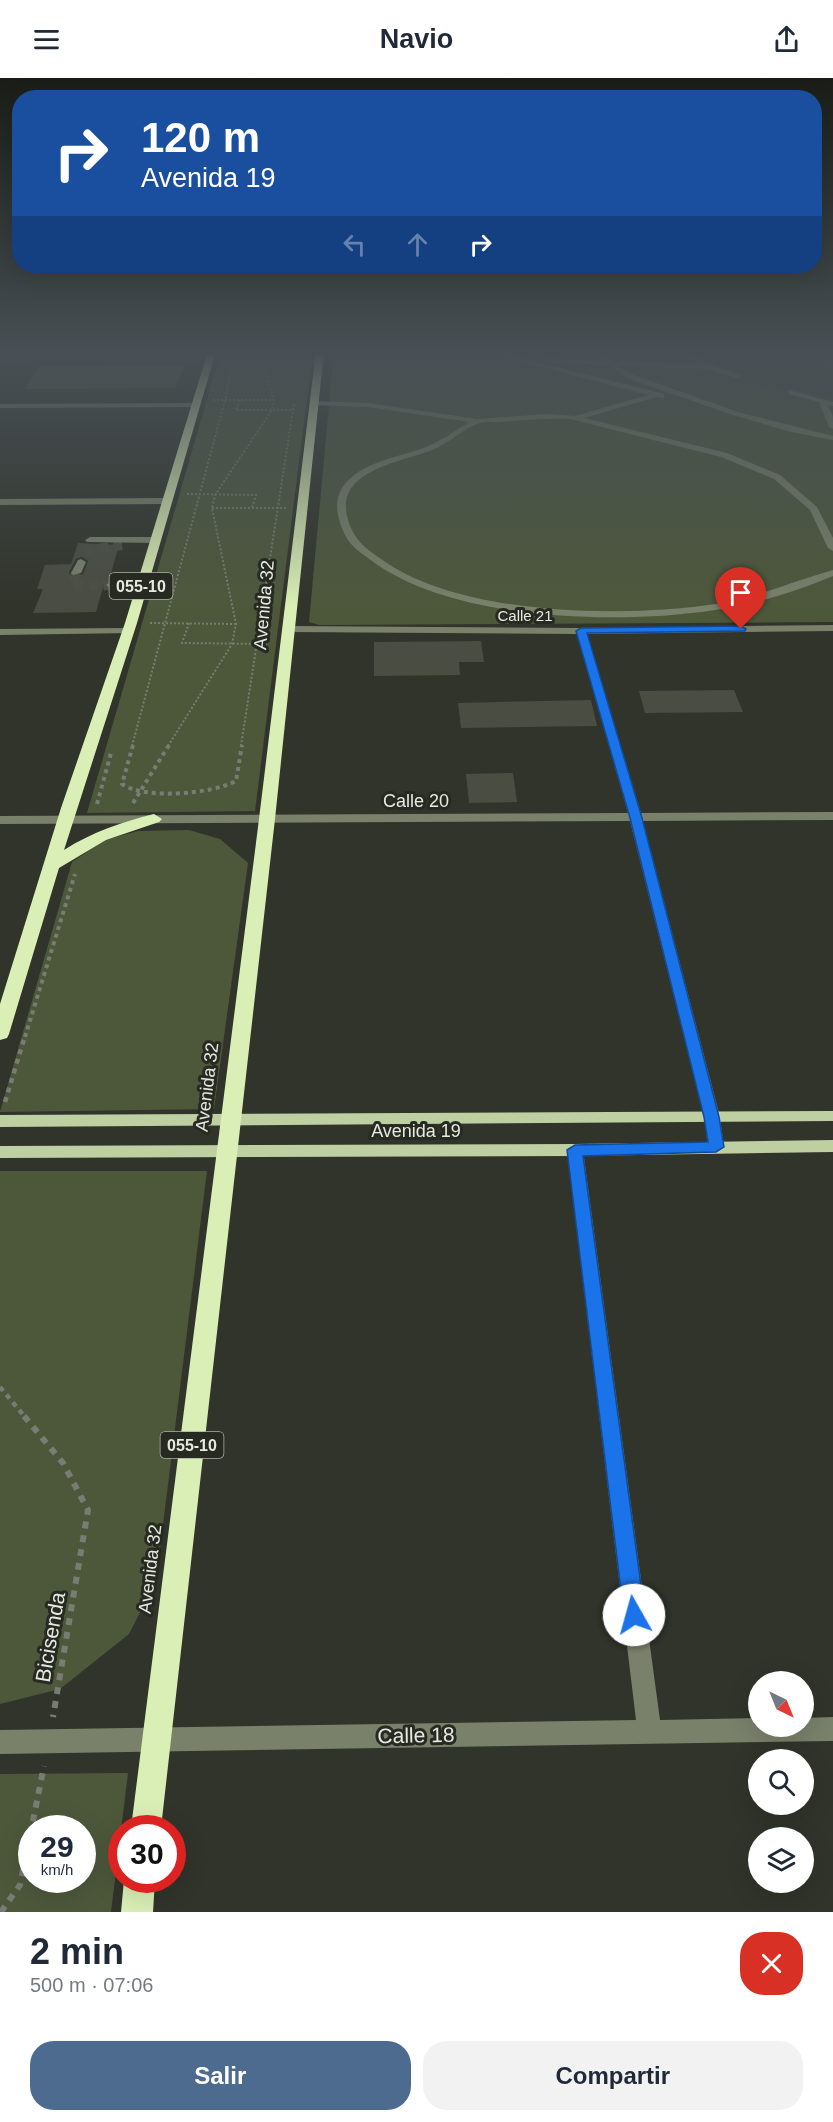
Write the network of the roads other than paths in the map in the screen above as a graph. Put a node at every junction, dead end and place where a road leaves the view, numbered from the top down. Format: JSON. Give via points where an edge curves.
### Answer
{"nodes":[{"id":1,"x":186,"y":437,"type":"edge"},
{"id":2,"x":308,"y":437,"type":"edge"},
{"id":3,"x":450,"y":437,"type":"edge"},
{"id":4,"x":650,"y":437,"type":"edge"},
{"id":5,"x":168,"y":497,"type":"junction"},
{"id":6,"x":0,"y":502,"type":"edge"},
{"id":7,"x":90,"y":540,"type":"dead end"},
{"id":8,"x":155,"y":540,"type":"junction"},
{"id":9,"x":122,"y":545,"type":"tunnel mouth"},
{"id":10,"x":833,"y":548,"type":"edge"},
{"id":11,"x":81,"y":562,"type":"dead end"},
{"id":12,"x":76,"y":573,"type":"dead end"},
{"id":13,"x":833,"y":573,"type":"edge"},
{"id":14,"x":142,"y":584,"type":"junction"},
{"id":15,"x":111,"y":585,"type":"tunnel mouth"},
{"id":16,"x":129,"y":627,"type":"junction"},
{"id":17,"x":833,"y":628,"type":"edge"},
{"id":18,"x":289,"y":629,"type":"junction"},
{"id":19,"x":581,"y":631,"type":"junction"},
{"id":20,"x":0,"y":632,"type":"edge"},
{"id":21,"x":833,"y":816,"type":"edge"},
{"id":22,"x":636,"y":818,"type":"junction"},
{"id":23,"x":66,"y":819,"type":"junction"},
{"id":24,"x":154,"y":819,"type":"junction"},
{"id":25,"x":0,"y":820,"type":"edge"},
{"id":26,"x":267,"y":820,"type":"junction"},
{"id":27,"x":52,"y":865,"type":"junction"},
{"id":28,"x":0,"y":1034,"type":"edge"},
{"id":29,"x":833,"y":1116,"type":"edge"},
{"id":30,"x":712,"y":1117,"type":"junction"},
{"id":31,"x":230,"y":1118,"type":"junction"},
{"id":32,"x":0,"y":1121,"type":"edge"},
{"id":33,"x":833,"y":1146,"type":"edge"},
{"id":34,"x":716,"y":1147,"type":"junction"},
{"id":35,"x":575,"y":1150,"type":"junction"},
{"id":36,"x":226,"y":1151,"type":"junction"},
{"id":37,"x":0,"y":1152,"type":"edge"},
{"id":38,"x":833,"y":1729,"type":"edge"},
{"id":39,"x":650,"y":1731,"type":"junction"},
{"id":40,"x":157,"y":1739,"type":"junction"},
{"id":41,"x":0,"y":1742,"type":"edge"},
{"id":42,"x":148,"y":1815,"type":"edge"},
{"id":43,"x":139,"y":1893,"type":"edge"},
{"id":44,"x":137,"y":1912,"type":"edge"}],
"edges":[{"from":1,"to":5,"type":"highway","number":"055-10"},
{"from":2,"to":18,"type":"highway","name":"Avenida 32","number":"055-10"},
{"from":3,"to":13,"type":"street","via":[[366,472],[345,492],[342,509],[345,526],[371,559],[435,590],[530,610],[648,613],[714,608],[770,596]]},
{"from":4,"to":10,"type":"street","via":[[724,455],[777,477],[814,510]]},
{"from":5,"to":6,"type":"street"},
{"from":5,"to":8,"type":"highway","number":"055-10"},
{"from":7,"to":8,"type":"street"},
{"from":8,"to":9,"type":"street"},
{"from":8,"to":14,"type":"highway","number":"055-10"},
{"from":11,"to":12,"type":"street"},
{"from":14,"to":15,"type":"street"},
{"from":14,"to":16,"type":"highway","number":"055-10"},
{"from":16,"to":20,"type":"street"},
{"from":16,"to":23,"type":"highway","number":"055-10"},
{"from":17,"to":19,"type":"street","name":"Calle 21"},
{"from":18,"to":19,"type":"street","name":"Calle 21"},
{"from":18,"to":26,"type":"highway","name":"Avenida 32","number":"055-10"},
{"from":19,"to":22,"type":"street"},
{"from":21,"to":22,"type":"street","name":"Calle 20"},
{"from":22,"to":26,"type":"street","name":"Calle 20"},
{"from":22,"to":30,"type":"street"},
{"from":23,"to":24,"type":"street","name":"Calle 20"},
{"from":23,"to":25,"type":"street","name":"Calle 20"},
{"from":23,"to":27,"type":"highway","number":"055-10"},
{"from":24,"to":26,"type":"street","name":"Calle 20"},
{"from":24,"to":27,"type":"highway","via":[[100,836]]},
{"from":26,"to":31,"type":"highway","name":"Avenida 32","number":"055-10"},
{"from":27,"to":28,"type":"highway","number":"055-10"},
{"from":29,"to":30,"type":"main road","name":"Avenida 19"},
{"from":30,"to":31,"type":"main road","name":"Avenida 19"},
{"from":30,"to":34,"type":"street"},
{"from":31,"to":32,"type":"main road","name":"Avenida 19"},
{"from":31,"to":36,"type":"highway","name":"Avenida 32","number":"055-10"},
{"from":33,"to":34,"type":"main road","name":"Avenida 19"},
{"from":34,"to":35,"type":"main road","name":"Avenida 19"},
{"from":35,"to":36,"type":"main road","name":"Avenida 19"},
{"from":35,"to":39,"type":"street"},
{"from":36,"to":37,"type":"main road","name":"Avenida 19"},
{"from":36,"to":40,"type":"highway","name":"Avenida 32","number":"055-10"},
{"from":38,"to":39,"type":"street","name":"Calle 18"},
{"from":39,"to":40,"type":"street","name":"Calle 18"},
{"from":40,"to":41,"type":"street","name":"Calle 18"},
{"from":40,"to":42,"type":"highway","name":"Avenida 32","number":"055-10"},
{"from":43,"to":44,"type":"highway"}]}
